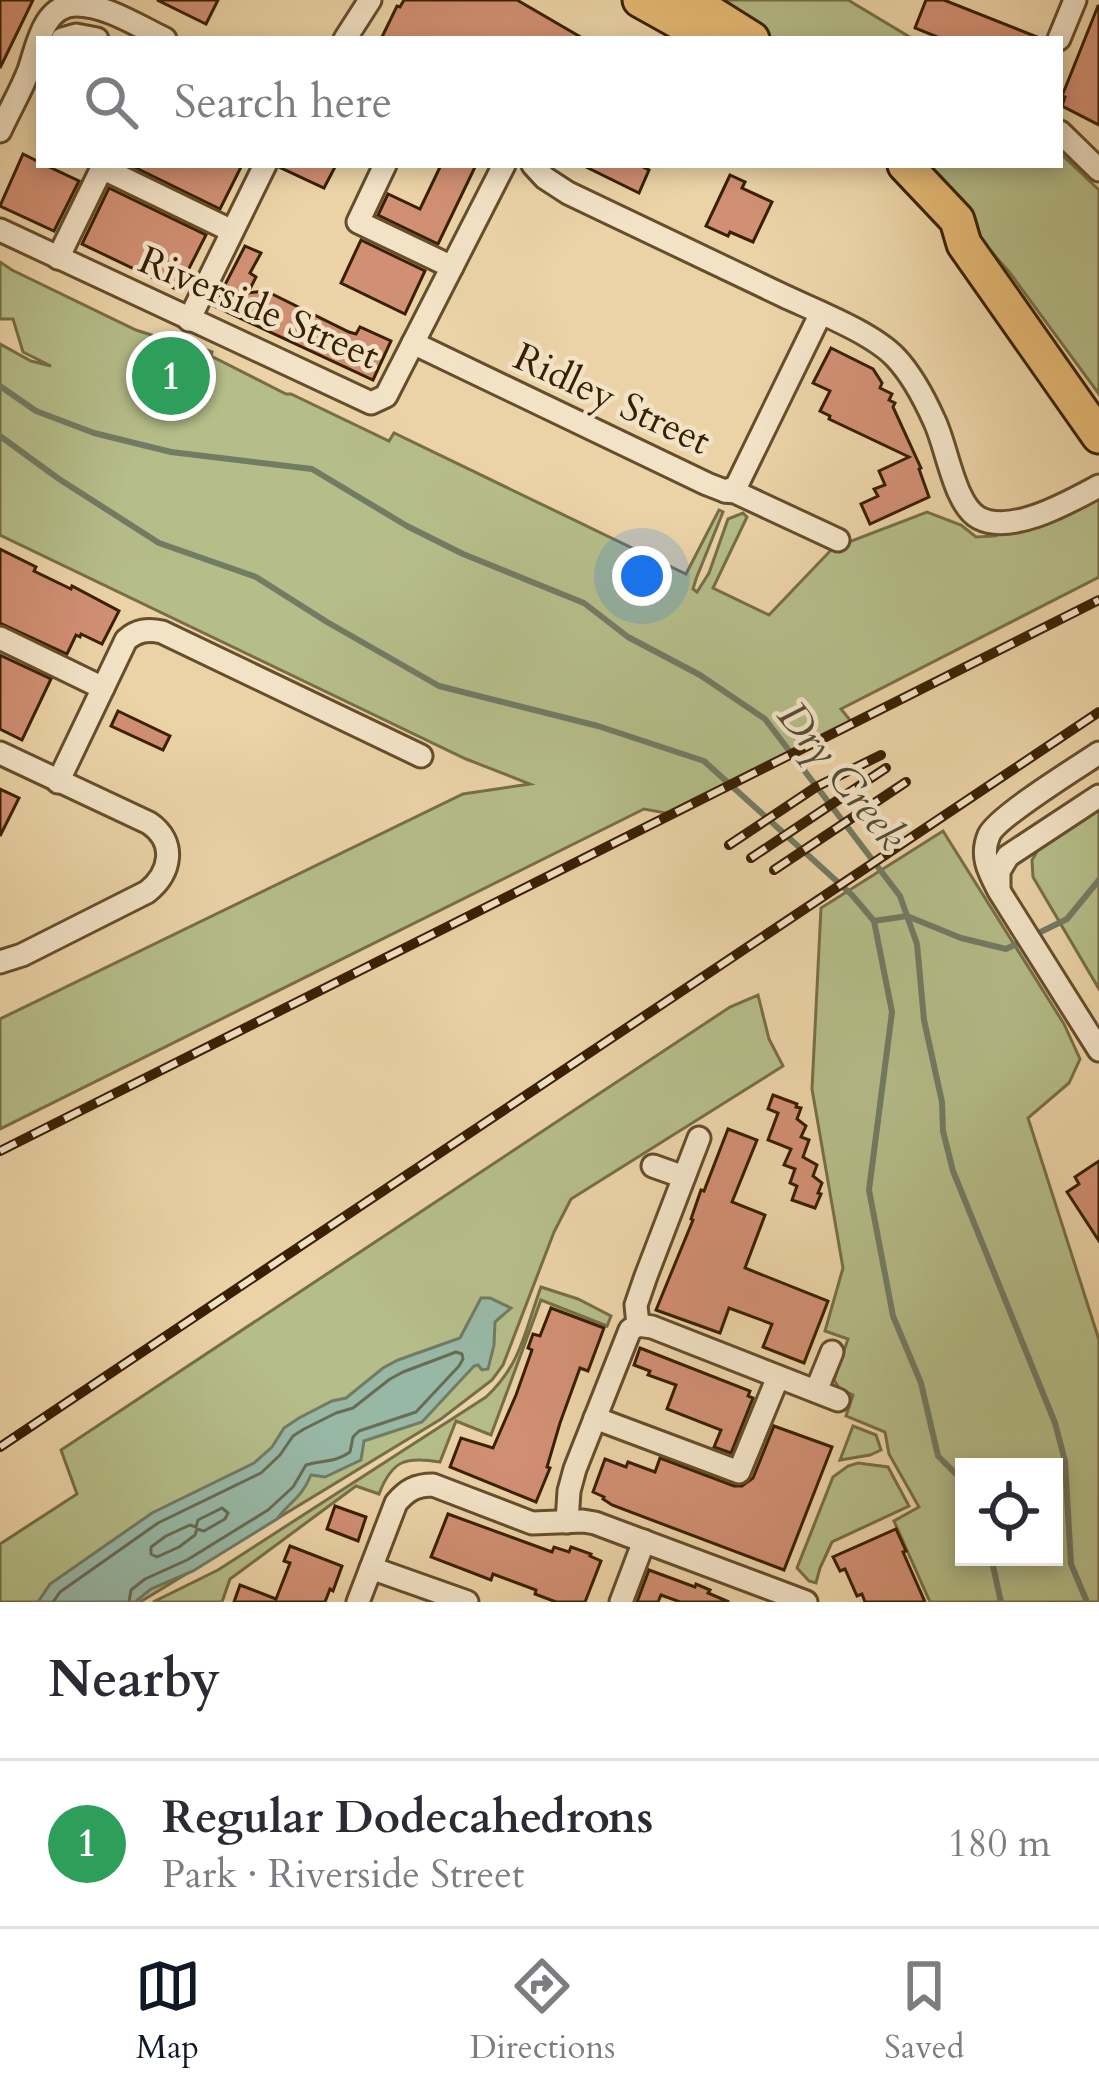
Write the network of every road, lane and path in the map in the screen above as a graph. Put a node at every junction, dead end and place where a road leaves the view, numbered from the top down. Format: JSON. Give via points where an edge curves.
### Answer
{"nodes":[{"id":1,"x":370,"y":0,"type":"edge"},
{"id":2,"x":640,"y":0,"type":"edge"},
{"id":3,"x":671,"y":0,"type":"edge"},
{"id":4,"x":690,"y":0,"type":"edge"},
{"id":5,"x":1075,"y":0,"type":"edge"},
{"id":6,"x":76,"y":3,"type":"edge"},
{"id":7,"x":40,"y":36,"type":"edge"},
{"id":8,"x":78,"y":36,"type":"edge"},
{"id":9,"x":159,"y":36,"type":"edge"},
{"id":10,"x":347,"y":36,"type":"edge"},
{"id":11,"x":705,"y":36,"type":"edge"},
{"id":12,"x":708,"y":36,"type":"edge"},
{"id":13,"x":747,"y":36,"type":"edge"},
{"id":14,"x":1060,"y":36,"type":"edge"},
{"id":15,"x":34,"y":64,"type":"edge"},
{"id":16,"x":0,"y":131,"type":"edge"},
{"id":17,"x":1063,"y":135,"type":"edge"},
{"id":18,"x":264,"y":168,"type":"edge"},
{"id":19,"x":384,"y":168,"type":"edge"},
{"id":20,"x":502,"y":168,"type":"edge"},
{"id":21,"x":536,"y":168,"type":"edge"},
{"id":22,"x":879,"y":168,"type":"edge"},
{"id":23,"x":907,"y":168,"type":"edge"},
{"id":24,"x":1099,"y":170,"type":"edge"},
{"id":25,"x":0,"y":230,"type":"edge"},
{"id":26,"x":232,"y":231,"type":"junction"},
{"id":27,"x":964,"y":244,"type":"junction"},
{"id":28,"x":58,"y":258,"type":"junction"},
{"id":29,"x":452,"y":267,"type":"junction"},
{"id":30,"x":821,"y":313,"type":"junction"},
{"id":31,"x":189,"y":320,"type":"junction"},
{"id":32,"x":413,"y":343,"type":"junction"},
{"id":33,"x":1099,"y":436,"type":"edge"},
{"id":34,"x":1099,"y":486,"type":"edge"},
{"id":35,"x":725,"y":491,"type":"junction"},
{"id":36,"x":838,"y":540,"type":"dead end"},
{"id":37,"x":0,"y":638,"type":"edge"},
{"id":38,"x":104,"y":688,"type":"junction"},
{"id":39,"x":0,"y":753,"type":"edge"},
{"id":40,"x":1099,"y":753,"type":"edge"},
{"id":41,"x":421,"y":756,"type":"dead end"},
{"id":42,"x":58,"y":782,"type":"junction"},
{"id":43,"x":1099,"y":796,"type":"edge"},
{"id":44,"x":999,"y":891,"type":"junction"},
{"id":45,"x":0,"y":962,"type":"edge"},
{"id":46,"x":1099,"y":1050,"type":"edge"},
{"id":47,"x":699,"y":1138,"type":"dead end"},
{"id":48,"x":652,"y":1166,"type":"dead end"},
{"id":49,"x":684,"y":1177,"type":"junction"},
{"id":50,"x":638,"y":1325,"type":"junction"},
{"id":51,"x":832,"y":1352,"type":"dead end"},
{"id":52,"x":778,"y":1377,"type":"junction"},
{"id":53,"x":816,"y":1391,"type":"junction"},
{"id":54,"x":838,"y":1400,"type":"dead end"},
{"id":55,"x":595,"y":1418,"type":"junction"},
{"id":56,"x":567,"y":1522,"type":"junction"},
{"id":57,"x":644,"y":1541,"type":"junction"},
{"id":58,"x":371,"y":1568,"type":"junction"},
{"id":59,"x":744,"y":1579,"type":"junction"},
{"id":60,"x":358,"y":1602,"type":"edge"},
{"id":61,"x":467,"y":1602,"type":"edge"},
{"id":62,"x":621,"y":1602,"type":"edge"},
{"id":63,"x":735,"y":1602,"type":"edge"},
{"id":64,"x":806,"y":1602,"type":"edge"}],
"edges":[{"from":1,"to":10,"type":"street"},
{"from":2,"to":11,"type":"main road"},
{"from":3,"to":12,"type":"main road"},
{"from":4,"to":13,"type":"main road"},
{"from":5,"to":14,"type":"street"},
{"from":6,"to":7,"type":"street","via":[[51,17]]},
{"from":6,"to":8,"type":"street"},
{"from":6,"to":9,"type":"street"},
{"from":15,"to":16,"type":"street"},
{"from":17,"to":24,"type":"street"},
{"from":18,"to":26,"type":"street"},
{"from":19,"to":29,"type":"street","via":[[358,222]]},
{"from":20,"to":29,"type":"street","name":"Riverside Street"},
{"from":21,"to":30,"type":"street","via":[[568,193]]},
{"from":22,"to":27,"type":"main road","via":[[938,231]]},
{"from":23,"to":27,"type":"main road","via":[[957,220]]},
{"from":25,"to":28,"type":"street","name":"Riverside Street"},
{"from":26,"to":28,"type":"street","via":[[101,168]]},
{"from":26,"to":31,"type":"street"},
{"from":27,"to":33,"type":"main road"},
{"from":28,"to":31,"type":"street","name":"Riverside Street"},
{"from":29,"to":32,"type":"street","name":"Riverside Street"},
{"from":30,"to":34,"type":"street","via":[[898,360],[935,421],[969,512],[1017,522]]},
{"from":30,"to":35,"type":"street","name":"Ridley Street","via":[[736,487]]},
{"from":31,"to":32,"type":"street","name":"Riverside Street","via":[[371,403],[386,396]]},
{"from":32,"to":35,"type":"street","name":"Ridley Street"},
{"from":35,"to":36,"type":"street"},
{"from":37,"to":38,"type":"street"},
{"from":38,"to":41,"type":"street","via":[[126,640],[162,632]]},
{"from":38,"to":42,"type":"street"},
{"from":39,"to":42,"type":"street"},
{"from":40,"to":44,"type":"street","via":[[994,827],[984,853]]},
{"from":42,"to":45,"type":"street","via":[[160,831],[166,862],[147,892]]},
{"from":43,"to":44,"type":"street","via":[[1008,856]]},
{"from":44,"to":46,"type":"street"},
{"from":47,"to":49,"type":"street"},
{"from":48,"to":49,"type":"street"},
{"from":49,"to":50,"type":"street","via":[[636,1305]]},
{"from":50,"to":52,"type":"street"},
{"from":50,"to":55,"type":"street"},
{"from":51,"to":53,"type":"street"},
{"from":52,"to":53,"type":"street"},
{"from":52,"to":55,"type":"street","via":[[740,1472]]},
{"from":53,"to":54,"type":"street"},
{"from":55,"to":56,"type":"street","via":[[572,1480]]},
{"from":56,"to":57,"type":"street"},
{"from":56,"to":58,"type":"street","via":[[532,1523],[421,1485],[396,1503]]},
{"from":57,"to":59,"type":"street"},
{"from":57,"to":62,"type":"street"},
{"from":58,"to":60,"type":"street"},
{"from":58,"to":61,"type":"street"},
{"from":59,"to":63,"type":"street"},
{"from":59,"to":64,"type":"street"}]}
